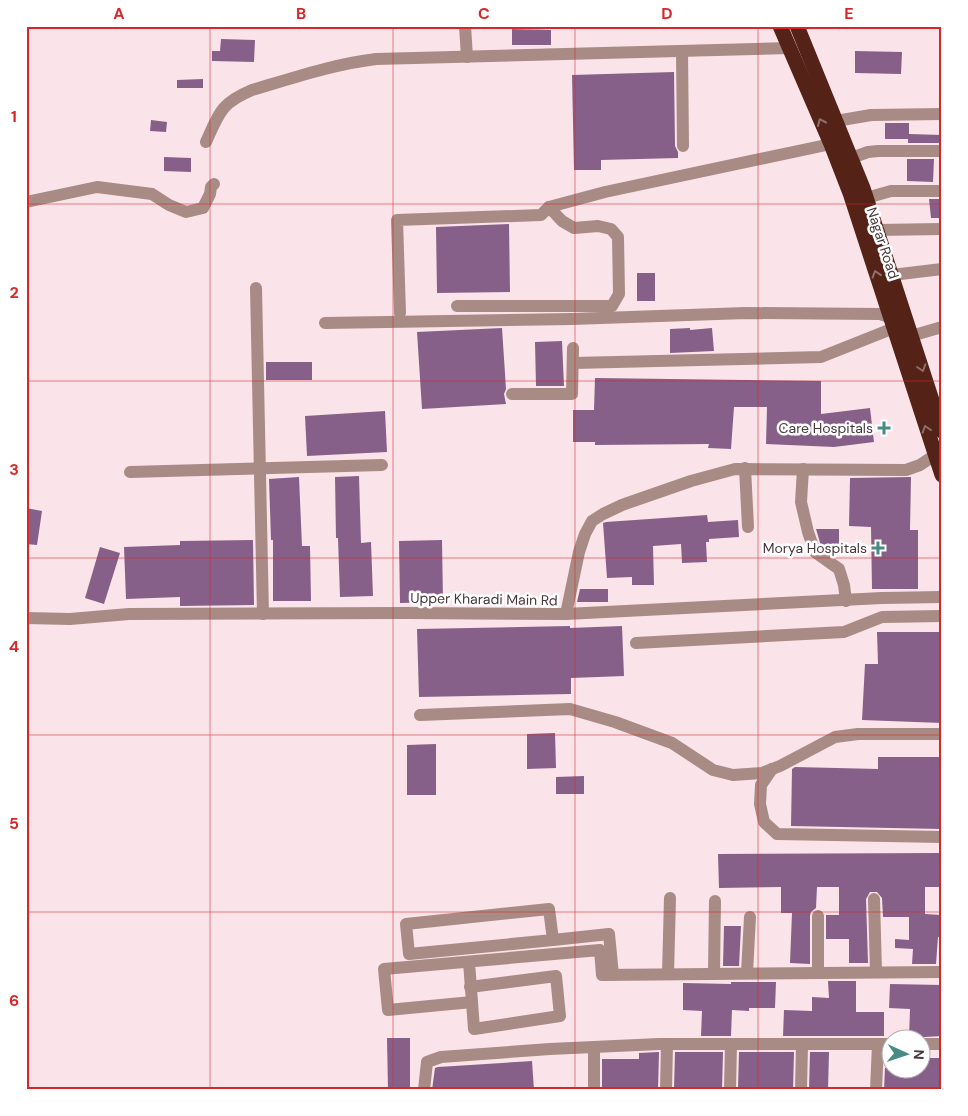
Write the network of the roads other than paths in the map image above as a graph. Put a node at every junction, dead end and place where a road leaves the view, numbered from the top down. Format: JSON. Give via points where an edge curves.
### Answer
{"nodes":[{"id":1,"x":464,"y":26,"type":"edge"},
{"id":2,"x":780,"y":26,"type":"edge"},
{"id":3,"x":797,"y":26,"type":"edge"},
{"id":4,"x":790,"y":48,"type":"junction"},
{"id":5,"x":682,"y":51,"type":"junction"},
{"id":6,"x":467,"y":57,"type":"junction"},
{"id":7,"x":819,"y":100,"type":"junction"},
{"id":8,"x":942,"y":114,"type":"edge"},
{"id":9,"x":836,"y":121,"type":"junction"},
{"id":10,"x":206,"y":142,"type":"dead end"},
{"id":11,"x":830,"y":144,"type":"junction"},
{"id":12,"x":683,"y":146,"type":"dead end"},
{"id":13,"x":942,"y":151,"type":"edge"},
{"id":14,"x":851,"y":158,"type":"junction"},
{"id":15,"x":214,"y":184,"type":"dead end"},
{"id":16,"x":942,"y":191,"type":"edge"},
{"id":17,"x":866,"y":198,"type":"junction"},
{"id":18,"x":26,"y":202,"type":"edge"},
{"id":19,"x":549,"y":207,"type":"junction"},
{"id":20,"x":942,"y":229,"type":"edge"},
{"id":21,"x":877,"y":230,"type":"junction"},
{"id":22,"x":942,"y":269,"type":"edge"},
{"id":23,"x":892,"y":275,"type":"junction"},
{"id":24,"x":256,"y":288,"type":"dead end"},
{"id":25,"x":457,"y":306,"type":"dead end"},
{"id":26,"x":400,"y":313,"type":"dead end"},
{"id":27,"x":892,"y":322,"type":"junction"},
{"id":28,"x":325,"y":323,"type":"dead end"},
{"id":29,"x":942,"y":327,"type":"edge"},
{"id":30,"x":911,"y":336,"type":"junction"},
{"id":31,"x":572,"y":348,"type":"dead end"},
{"id":32,"x":573,"y":363,"type":"junction"},
{"id":33,"x":512,"y":394,"type":"dead end"},
{"id":34,"x":938,"y":405,"type":"edge"},
{"id":35,"x":942,"y":431,"type":"edge"},
{"id":36,"x":935,"y":455,"type":"junction"},
{"id":37,"x":382,"y":466,"type":"dead end"},
{"id":38,"x":745,"y":468,"type":"junction"},
{"id":39,"x":803,"y":469,"type":"junction"},
{"id":40,"x":260,"y":470,"type":"junction"},
{"id":41,"x":130,"y":472,"type":"dead end"},
{"id":42,"x":942,"y":475,"type":"edge"},
{"id":43,"x":748,"y":527,"type":"dead end"},
{"id":44,"x":942,"y":597,"type":"edge"},
{"id":45,"x":846,"y":601,"type":"junction"},
{"id":46,"x":263,"y":614,"type":"junction"},
{"id":47,"x":566,"y":614,"type":"junction"},
{"id":48,"x":942,"y":616,"type":"edge"},
{"id":49,"x":26,"y":618,"type":"edge"},
{"id":50,"x":636,"y":643,"type":"dead end"},
{"id":51,"x":420,"y":715,"type":"dead end"},
{"id":52,"x":942,"y":734,"type":"edge"},
{"id":53,"x":772,"y":769,"type":"junction"},
{"id":54,"x":942,"y":837,"type":"edge"},
{"id":55,"x":670,"y":898,"type":"dead end"},
{"id":56,"x":874,"y":898,"type":"dead end"},
{"id":57,"x":715,"y":902,"type":"dead end"},
{"id":58,"x":818,"y":916,"type":"dead end"},
{"id":59,"x":750,"y":917,"type":"dead end"},
{"id":60,"x":553,"y":940,"type":"junction"},
{"id":61,"x":469,"y":962,"type":"junction"},
{"id":62,"x":876,"y":972,"type":"junction"},
{"id":63,"x":942,"y":972,"type":"edge"},
{"id":64,"x":747,"y":973,"type":"junction"},
{"id":65,"x":818,"y":973,"type":"junction"},
{"id":66,"x":668,"y":974,"type":"junction"},
{"id":67,"x":714,"y":974,"type":"junction"},
{"id":68,"x":613,"y":975,"type":"junction"},
{"id":69,"x":470,"y":987,"type":"junction"},
{"id":70,"x":472,"y":1002,"type":"junction"},
{"id":71,"x":667,"y":1044,"type":"junction"},
{"id":72,"x":731,"y":1044,"type":"junction"},
{"id":73,"x":802,"y":1044,"type":"junction"},
{"id":74,"x":880,"y":1044,"type":"edge"},
{"id":75,"x":594,"y":1047,"type":"junction"},
{"id":76,"x":880,"y":1067,"type":"edge"},
{"id":77,"x":424,"y":1090,"type":"edge"},
{"id":78,"x":594,"y":1090,"type":"edge"},
{"id":79,"x":666,"y":1090,"type":"edge"},
{"id":80,"x":730,"y":1090,"type":"edge"},
{"id":81,"x":801,"y":1090,"type":"edge"},
{"id":82,"x":876,"y":1090,"type":"edge"}],
"edges":[{"from":1,"to":6,"type":"street"},
{"from":2,"to":4,"type":"highway","name":"Nagar Road"},
{"from":3,"to":7,"type":"highway","name":"Nagar Road"},
{"from":4,"to":5,"type":"street"},
{"from":4,"to":7,"type":"highway","name":"Nagar Road"},
{"from":5,"to":6,"type":"street"},
{"from":5,"to":12,"type":"street"},
{"from":6,"to":10,"type":"street","via":[[359,61],[252,90],[227,103]]},
{"from":7,"to":9,"type":"highway","name":"Nagar Road"},
{"from":11,"to":7,"type":"highway","name":"Nagar Road","one_way":true},
{"from":8,"to":9,"type":"street","via":[[871,115]]},
{"from":9,"to":14,"type":"highway","name":"Nagar Road"},
{"from":11,"to":19,"type":"street"},
{"from":27,"to":11,"type":"highway","name":"Nagar Road","one_way":true,"via":[[850,193]]},
{"from":13,"to":14,"type":"street","via":[[878,151]]},
{"from":14,"to":17,"type":"highway","name":"Nagar Road"},
{"from":15,"to":18,"type":"street","via":[[203,208],[186,212],[152,194],[97,187]]},
{"from":16,"to":17,"type":"street","via":[[891,191]]},
{"from":17,"to":21,"type":"highway","name":"Nagar Road"},
{"from":19,"to":25,"type":"street","via":[[574,228],[598,226],[611,229],[618,236],[619,294],[612,306]]},
{"from":19,"to":26,"type":"street","via":[[541,215],[397,220]]},
{"from":20,"to":21,"type":"street"},
{"from":21,"to":23,"type":"highway","name":"Nagar Road"},
{"from":22,"to":23,"type":"street"},
{"from":23,"to":30,"type":"highway","name":"Nagar Road"},
{"from":24,"to":40,"type":"street"},
{"from":27,"to":28,"type":"street","via":[[880,314],[746,313]]},
{"from":27,"to":32,"type":"street","via":[[821,357]]},
{"from":36,"to":27,"type":"highway","name":"Nagar Road","one_way":true},
{"from":29,"to":30,"type":"street"},
{"from":30,"to":34,"type":"highway","name":"Nagar Road","one_way":true},
{"from":31,"to":32,"type":"street"},
{"from":32,"to":33,"type":"street","via":[[572,394]]},
{"from":34,"to":35,"type":"highway","name":"Nagar Road"},
{"from":36,"to":39,"type":"street","via":[[906,470]]},
{"from":36,"to":42,"type":"highway","name":"Nagar Road"},
{"from":37,"to":40,"type":"street"},
{"from":38,"to":39,"type":"street"},
{"from":38,"to":43,"type":"street"},
{"from":38,"to":47,"type":"street","via":[[716,473],[622,504],[592,521],[579,552]]},
{"from":39,"to":45,"type":"street","via":[[801,502],[808,532],[815,552],[839,569]]},
{"from":40,"to":41,"type":"street"},
{"from":40,"to":46,"type":"street"},
{"from":44,"to":45,"type":"street","name":"Upper Kharadi Main Rd"},
{"from":45,"to":47,"type":"street","name":"Upper Kharadi Main Rd"},
{"from":46,"to":47,"type":"street","name":"Upper Kharadi Main Rd"},
{"from":46,"to":49,"type":"street","name":"Upper Kharadi Main Rd"},
{"from":48,"to":50,"type":"street","via":[[882,617],[844,632]]},
{"from":51,"to":53,"type":"street","via":[[570,709],[672,743],[713,770],[733,776]]},
{"from":52,"to":53,"type":"street","via":[[835,737]]},
{"from":53,"to":54,"type":"street","via":[[761,785],[760,804],[764,822],[777,834]]},
{"from":55,"to":66,"type":"street"},
{"from":56,"to":62,"type":"street"},
{"from":57,"to":67,"type":"street"},
{"from":58,"to":65,"type":"street"},
{"from":59,"to":64,"type":"street"},
{"from":60,"to":60,"type":"street","via":[[549,909],[406,924],[409,954]]},
{"from":60,"to":68,"type":"street","via":[[609,934]]},
{"from":61,"to":68,"type":"street","via":[[600,950],[602,975]]},
{"from":61,"to":69,"type":"street"},
{"from":61,"to":70,"type":"street","via":[[384,969],[388,1010]]},
{"from":62,"to":63,"type":"street"},
{"from":62,"to":65,"type":"street"},
{"from":64,"to":65,"type":"street"},
{"from":64,"to":67,"type":"street"},
{"from":66,"to":67,"type":"street"},
{"from":66,"to":68,"type":"street"},
{"from":69,"to":70,"type":"street"},
{"from":69,"to":70,"type":"street","via":[[556,976],[560,1016],[474,1029]]},
{"from":71,"to":72,"type":"street"},
{"from":71,"to":75,"type":"street"},
{"from":71,"to":79,"type":"street"},
{"from":72,"to":73,"type":"street"},
{"from":72,"to":80,"type":"street"},
{"from":73,"to":74,"type":"street"},
{"from":73,"to":81,"type":"street"},
{"from":75,"to":77,"type":"street","via":[[441,1057],[427,1062]]},
{"from":75,"to":78,"type":"street"},
{"from":76,"to":82,"type":"street"}]}
